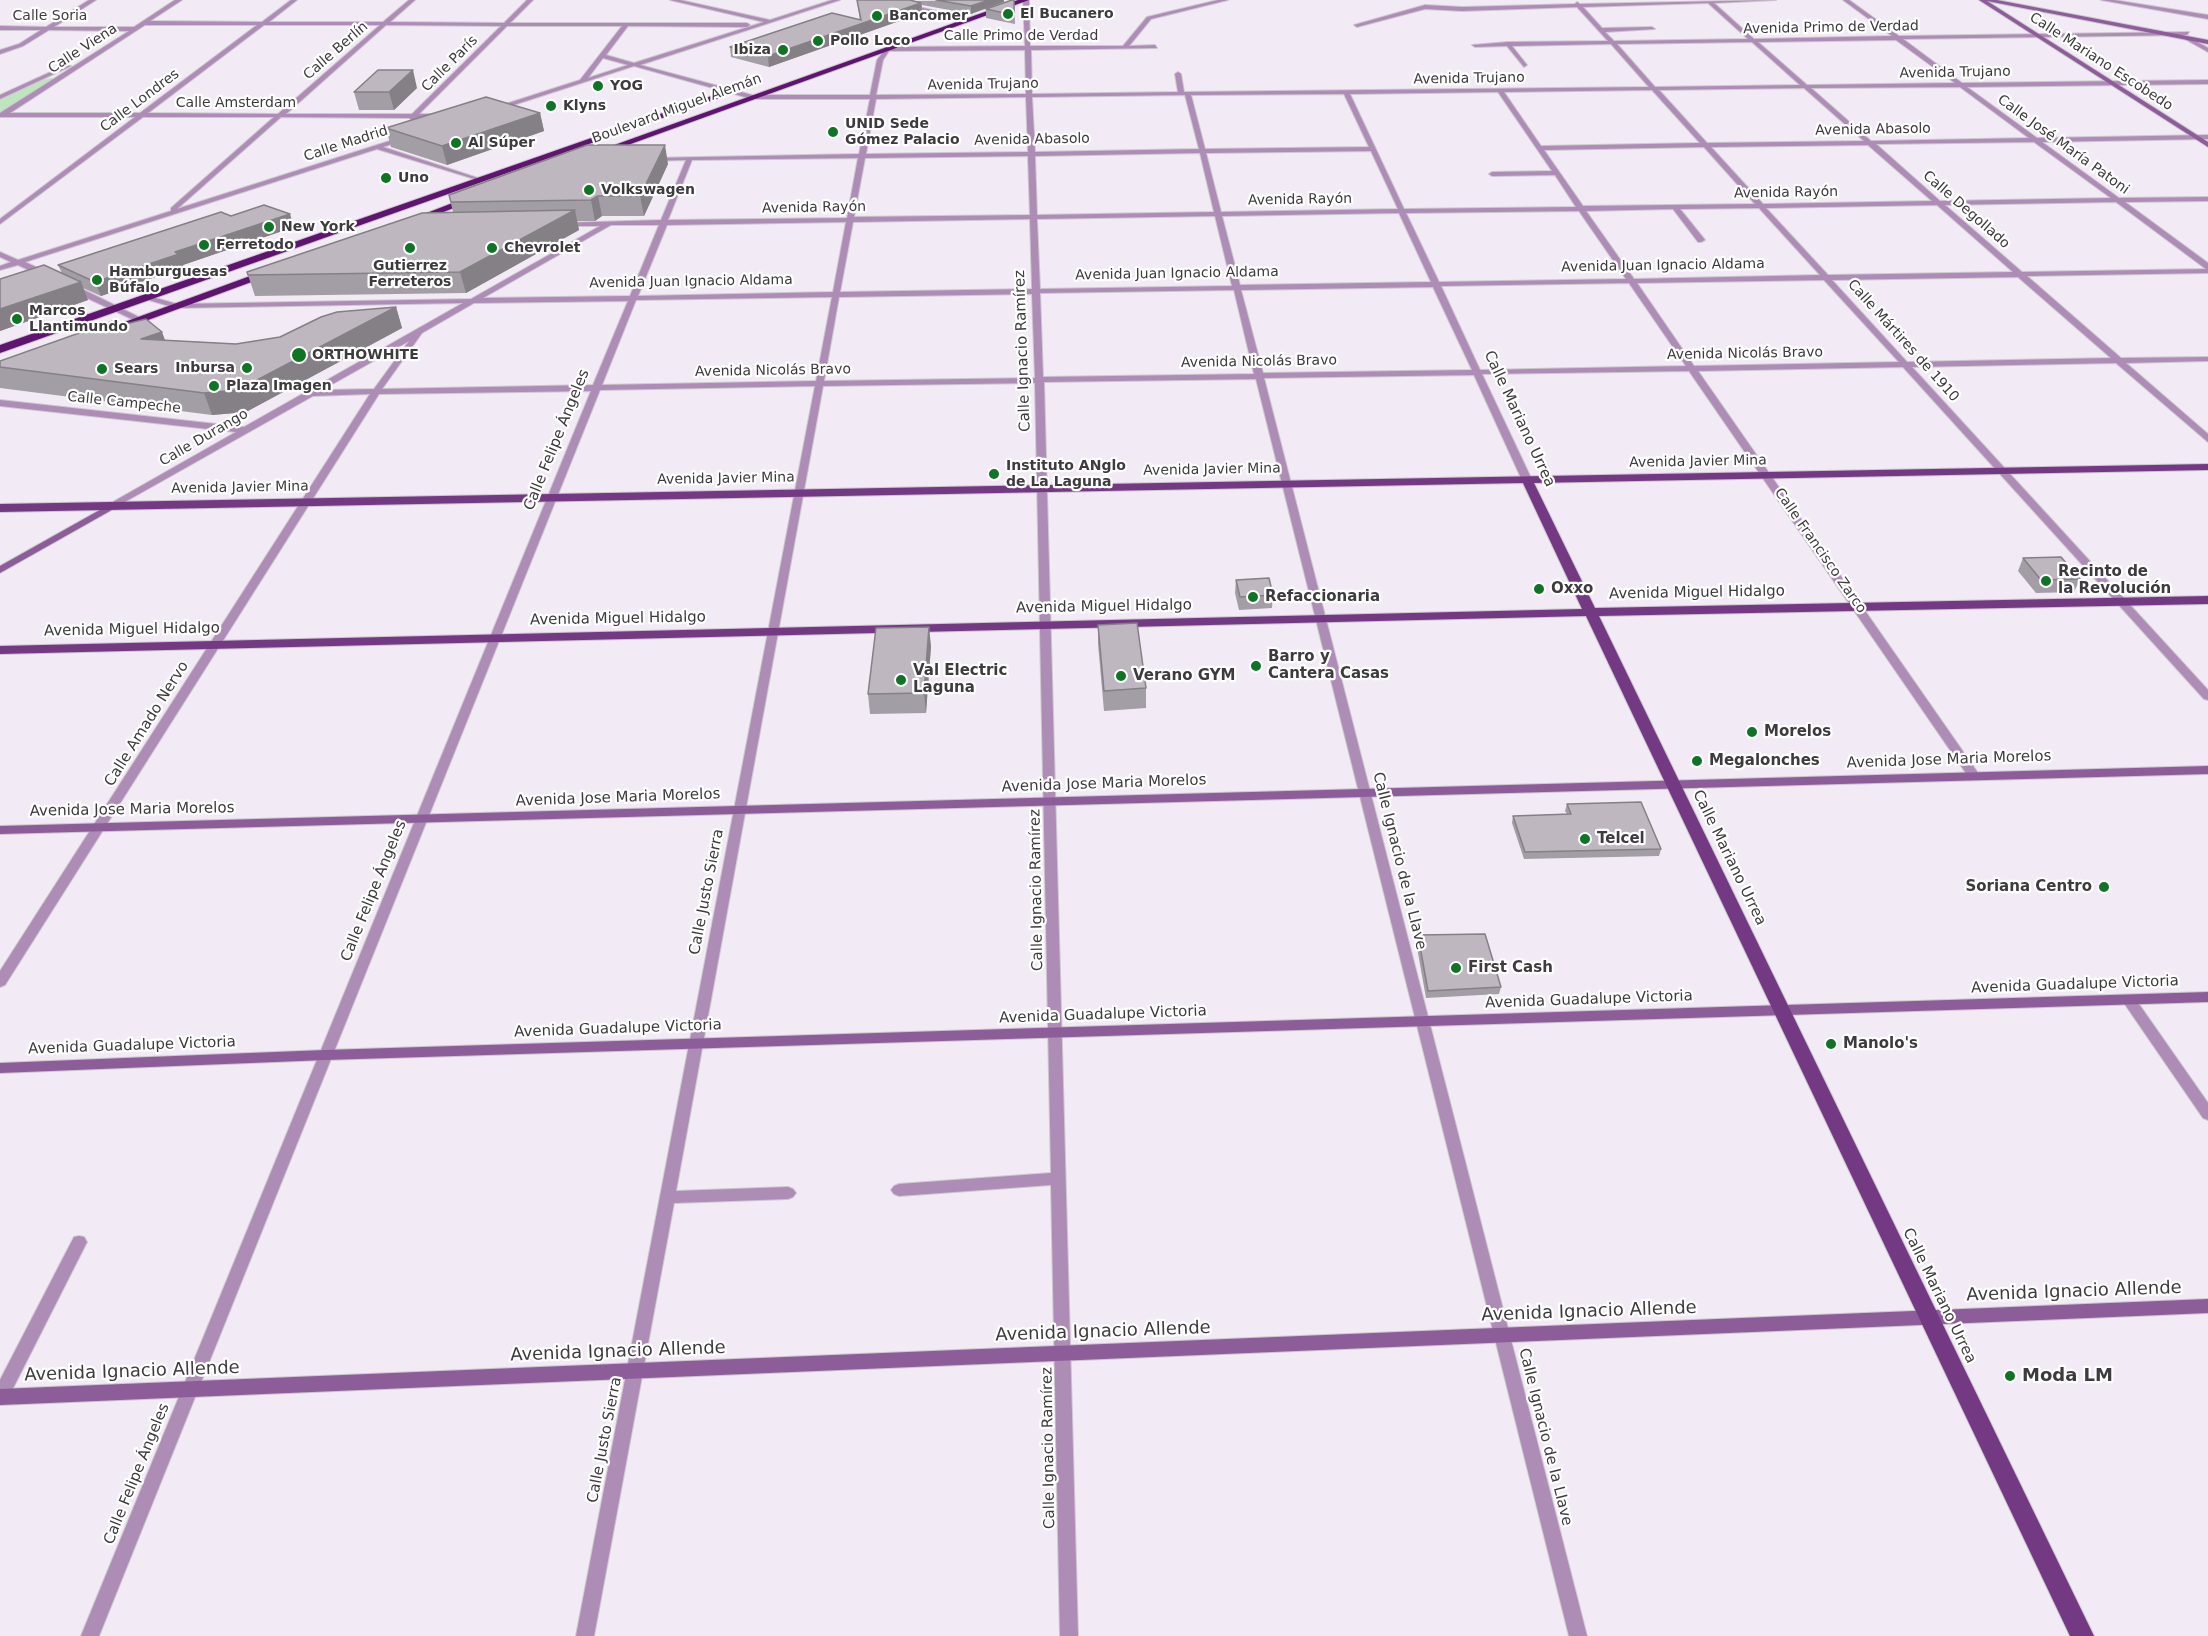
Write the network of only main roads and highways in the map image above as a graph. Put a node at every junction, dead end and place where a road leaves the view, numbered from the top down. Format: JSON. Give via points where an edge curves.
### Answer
{"nodes":[{"id":1,"x":996,"y":0,"type":"edge"},
{"id":2,"x":1013,"y":0,"type":"edge"},
{"id":3,"x":1026,"y":0,"type":"edge"},
{"id":4,"x":972,"y":19,"type":"junction"},
{"id":5,"x":920,"y":27,"type":"junction"},
{"id":6,"x":887,"y":49,"type":"junction"},
{"id":7,"x":785,"y":73,"type":"dead end"},
{"id":8,"x":753,"y":84,"type":"dead end"},
{"id":9,"x":584,"y":158,"type":"edge"},
{"id":10,"x":486,"y":194,"type":"edge"},
{"id":11,"x":403,"y":226,"type":"edge"},
{"id":12,"x":284,"y":267,"type":"edge"},
{"id":13,"x":96,"y":334,"type":"edge"},
{"id":14,"x":0,"y":349,"type":"edge"},
{"id":15,"x":2208,"y":467,"type":"edge"},
{"id":16,"x":1527,"y":480,"type":"junction"},
{"id":17,"x":0,"y":508,"type":"edge"},
{"id":18,"x":2208,"y":600,"type":"edge"},
{"id":19,"x":1591,"y":612,"type":"junction"},
{"id":20,"x":0,"y":650,"type":"edge"},
{"id":21,"x":2082,"y":1636,"type":"edge"}],
"edges":[{"from":1,"to":5,"type":"highway"},
{"from":2,"to":4,"type":"highway"},
{"from":3,"to":4,"type":"highway","name":"Boulevard Miguel Alemán"},
{"from":4,"to":6,"type":"highway","name":"Boulevard Miguel Alemán"},
{"from":5,"to":6,"type":"highway","via":[[881,47]]},
{"from":5,"to":7,"type":"highway"},
{"from":6,"to":9,"type":"highway","name":"Boulevard Miguel Alemán"},
{"from":8,"to":14,"type":"highway","name":"Boulevard Miguel Alemán"},
{"from":10,"to":11,"type":"highway"},
{"from":12,"to":13,"type":"highway"},
{"from":15,"to":16,"type":"main road","name":"Avenida Javier Mina"},
{"from":16,"to":17,"type":"main road","name":"Avenida Javier Mina"},
{"from":16,"to":19,"type":"main road","name":"Calle Mariano Urrea"},
{"from":18,"to":19,"type":"main road","name":"Avenida Miguel Hidalgo"},
{"from":19,"to":20,"type":"main road","name":"Avenida Miguel Hidalgo"},
{"from":19,"to":21,"type":"main road","name":"Calle Mariano Urrea"}]}
